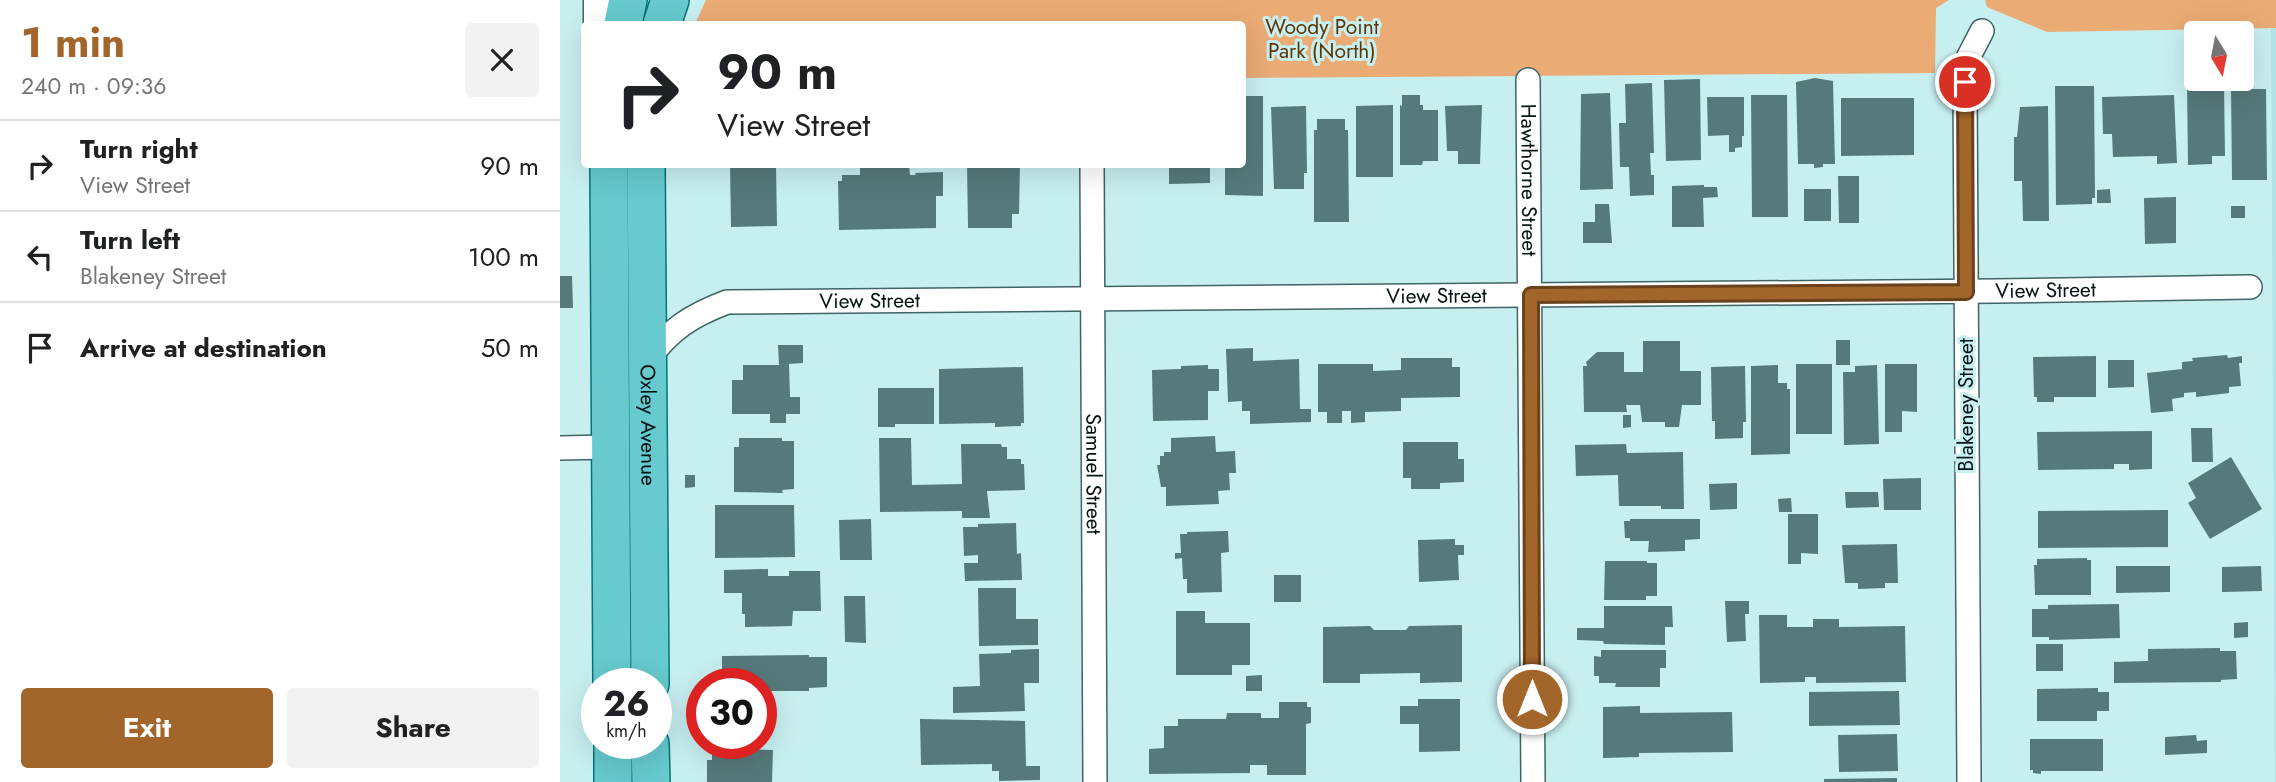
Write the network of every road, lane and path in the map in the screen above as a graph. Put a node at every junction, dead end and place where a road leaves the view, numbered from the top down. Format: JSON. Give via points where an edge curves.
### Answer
{"nodes":[{"id":1,"x":600,"y":0,"type":"edge"},
{"id":2,"x":628,"y":0,"type":"edge"},
{"id":3,"x":670,"y":0,"type":"edge"},
{"id":4,"x":600,"y":21,"type":"edge"},
{"id":5,"x":624,"y":21,"type":"edge"},
{"id":6,"x":663,"y":21,"type":"edge"},
{"id":7,"x":1982,"y":31,"type":"dead end"},
{"id":8,"x":1528,"y":80,"type":"dead end"},
{"id":9,"x":610,"y":168,"type":"edge"},
{"id":10,"x":646,"y":168,"type":"edge"},
{"id":11,"x":1092,"y":168,"type":"edge"},
{"id":12,"x":2250,"y":287,"type":"dead end"},
{"id":13,"x":1966,"y":292,"type":"junction"},
{"id":14,"x":1531,"y":295,"type":"junction"},
{"id":15,"x":1092,"y":299,"type":"junction"},
{"id":16,"x":646,"y":361,"type":"junction"},
{"id":17,"x":610,"y":447,"type":"junction"},
{"id":18,"x":560,"y":448,"type":"edge"},
{"id":19,"x":612,"y":668,"type":"edge"},
{"id":20,"x":650,"y":668,"type":"edge"},
{"id":21,"x":613,"y":759,"type":"edge"},
{"id":22,"x":650,"y":759,"type":"edge"},
{"id":23,"x":613,"y":782,"type":"edge"},
{"id":24,"x":651,"y":782,"type":"edge"},
{"id":25,"x":1095,"y":782,"type":"edge"},
{"id":26,"x":1533,"y":782,"type":"edge"},
{"id":27,"x":1969,"y":782,"type":"edge"}],
"edges":[{"from":1,"to":4,"type":"street"},
{"from":2,"to":5,"type":"main road"},
{"from":3,"to":6,"type":"main road"},
{"from":7,"to":13,"type":"street","name":"Blakeney Street","via":[[1968,58],[1965,82]]},
{"from":8,"to":14,"type":"street","name":"Hawthorne Street"},
{"from":9,"to":17,"type":"main road","name":"Oxley Avenue"},
{"from":10,"to":16,"type":"main road","name":"Oxley Avenue"},
{"from":11,"to":15,"type":"street","name":"Samuel Street"},
{"from":12,"to":13,"type":"street","name":"View Street"},
{"from":13,"to":14,"type":"street","name":"View Street"},
{"from":13,"to":27,"type":"street","name":"Blakeney Street"},
{"from":14,"to":15,"type":"street","name":"View Street"},
{"from":14,"to":26,"type":"street","name":"Hawthorne Street"},
{"from":15,"to":16,"type":"street","name":"View Street","via":[[727,302],[687,319]]},
{"from":15,"to":25,"type":"street","name":"Samuel Street"},
{"from":16,"to":20,"type":"main road","name":"Oxley Avenue"},
{"from":17,"to":18,"type":"street"},
{"from":17,"to":19,"type":"main road","name":"Oxley Avenue"},
{"from":21,"to":23,"type":"main road"},
{"from":22,"to":24,"type":"main road"}]}
